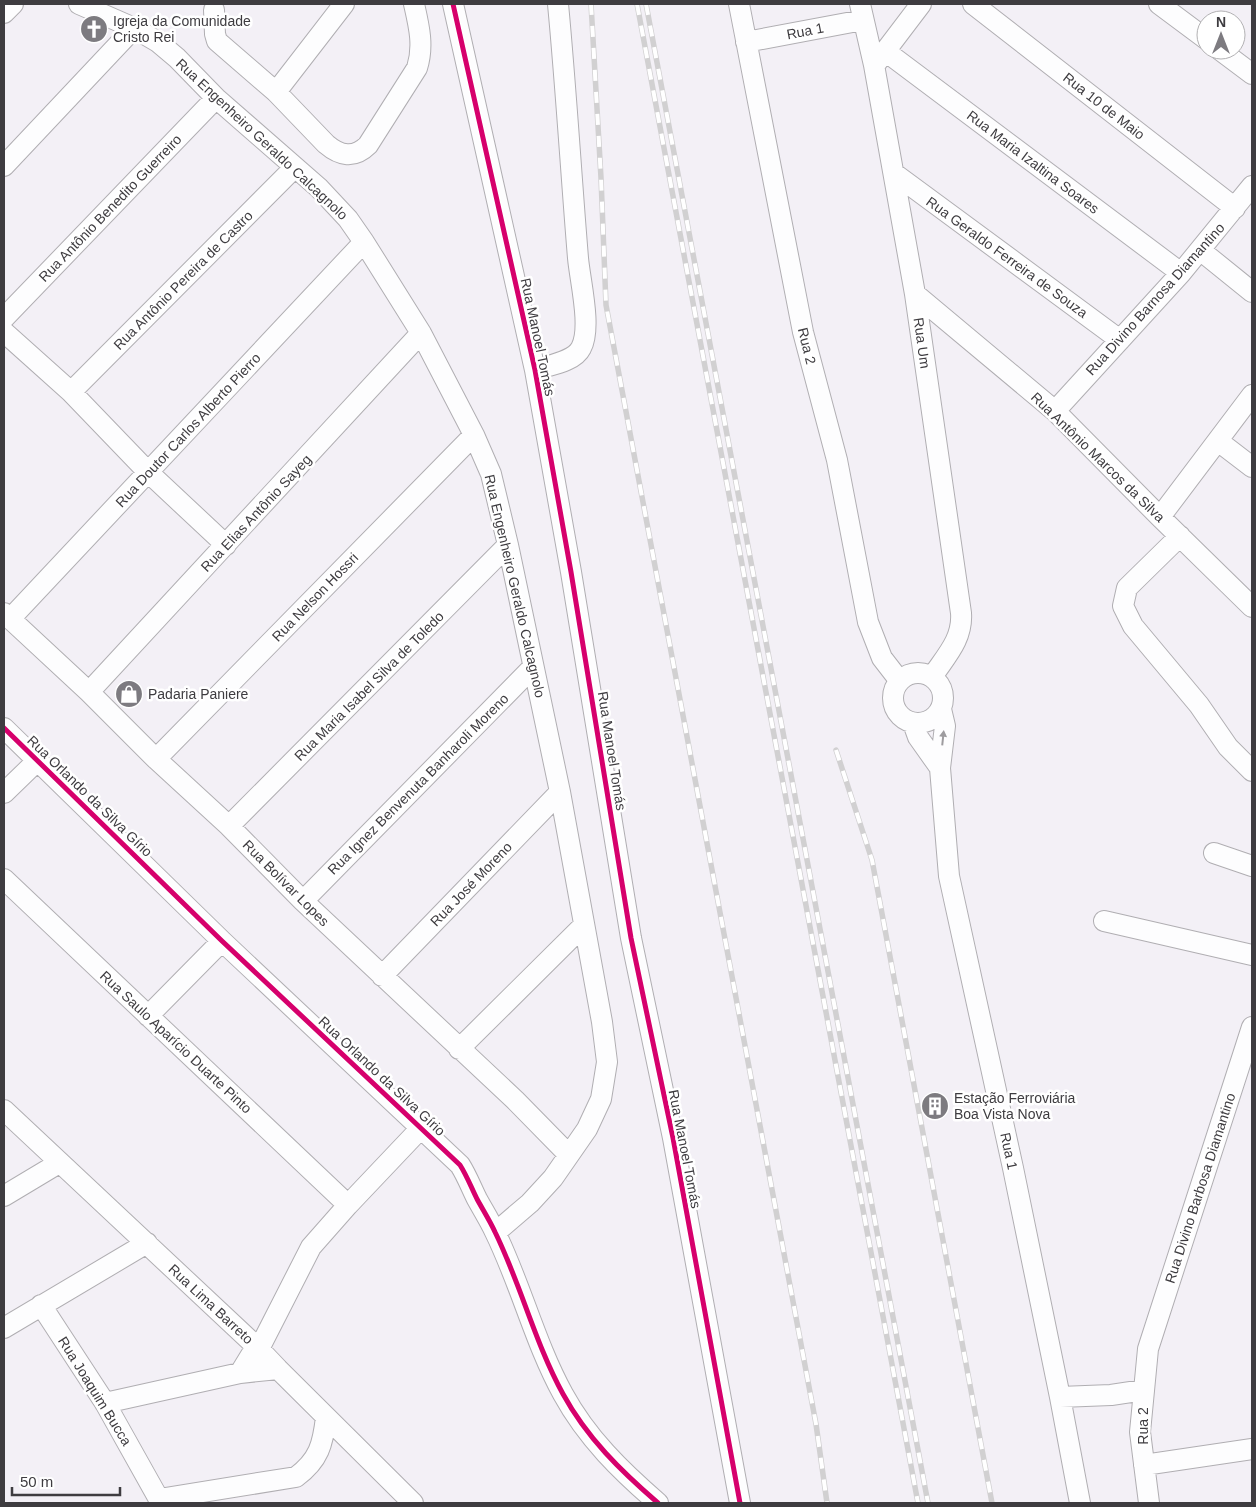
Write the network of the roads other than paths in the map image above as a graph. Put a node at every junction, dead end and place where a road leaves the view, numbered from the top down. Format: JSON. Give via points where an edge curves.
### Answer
{"nodes":[{"id":1,"x":12,"y":4,"type":"edge"},
{"id":2,"x":79,"y":4,"type":"edge"},
{"id":3,"x":344,"y":4,"type":"edge"},
{"id":4,"x":414,"y":4,"type":"edge"},
{"id":5,"x":453,"y":4,"type":"edge"},
{"id":6,"x":558,"y":4,"type":"edge"},
{"id":7,"x":739,"y":4,"type":"edge"},
{"id":8,"x":921,"y":4,"type":"edge"},
{"id":9,"x":973,"y":4,"type":"edge"},
{"id":10,"x":1159,"y":4,"type":"edge"},
{"id":11,"x":213,"y":6,"type":"edge"},
{"id":12,"x":862,"y":12,"type":"edge"},
{"id":13,"x":4,"y":13,"type":"edge"},
{"id":14,"x":134,"y":28,"type":"junction"},
{"id":15,"x":1196,"y":32,"type":"edge"},
{"id":16,"x":746,"y":42,"type":"junction"},
{"id":17,"x":879,"y":58,"type":"junction"},
{"id":18,"x":1233,"y":60,"type":"edge"},
{"id":19,"x":1252,"y":74,"type":"edge"},
{"id":20,"x":276,"y":92,"type":"junction"},
{"id":21,"x":216,"y":98,"type":"junction"},
{"id":22,"x":4,"y":166,"type":"edge"},
{"id":23,"x":295,"y":167,"type":"junction"},
{"id":24,"x":895,"y":174,"type":"junction"},
{"id":25,"x":1252,"y":186,"type":"edge"},
{"id":26,"x":1235,"y":208,"type":"junction"},
{"id":27,"x":364,"y":242,"type":"junction"},
{"id":28,"x":1200,"y":250,"type":"junction"},
{"id":29,"x":1181,"y":273,"type":"junction"},
{"id":30,"x":1252,"y":292,"type":"edge"},
{"id":31,"x":915,"y":294,"type":"junction"},
{"id":32,"x":4,"y":318,"type":"edge"},
{"id":33,"x":4,"y":332,"type":"edge"},
{"id":34,"x":421,"y":333,"type":"junction"},
{"id":35,"x":1120,"y":340,"type":"junction"},
{"id":36,"x":535,"y":370,"type":"junction"},
{"id":37,"x":71,"y":392,"type":"junction"},
{"id":38,"x":1252,"y":395,"type":"edge"},
{"id":39,"x":1054,"y":411,"type":"junction"},
{"id":40,"x":474,"y":435,"type":"junction"},
{"id":41,"x":1218,"y":441,"type":"junction"},
{"id":42,"x":1252,"y":467,"type":"edge"},
{"id":43,"x":148,"y":472,"type":"junction"},
{"id":44,"x":1160,"y":517,"type":"junction"},
{"id":45,"x":1180,"y":536,"type":"junction"},
{"id":46,"x":226,"y":545,"type":"junction"},
{"id":47,"x":508,"y":545,"type":"junction"},
{"id":48,"x":1252,"y":607,"type":"edge"},
{"id":49,"x":7,"y":616,"type":"edge"},
{"id":50,"x":534,"y":668,"type":"junction"},
{"id":51,"x":932,"y":677,"type":"junction"},
{"id":52,"x":900,"y":680,"type":"junction"},
{"id":53,"x":90,"y":692,"type":"junction"},
{"id":54,"x":941,"y":708,"type":"junction"},
{"id":55,"x":913,"y":723,"type":"junction"},
{"id":56,"x":4,"y":728,"type":"edge"},
{"id":57,"x":156,"y":759,"type":"junction"},
{"id":58,"x":38,"y":760,"type":"junction"},
{"id":59,"x":940,"y":768,"type":"junction"},
{"id":60,"x":1252,"y":770,"type":"edge"},
{"id":61,"x":560,"y":792,"type":"junction"},
{"id":62,"x":4,"y":794,"type":"edge"},
{"id":63,"x":229,"y":826,"type":"junction"},
{"id":64,"x":1214,"y":854,"type":"dead end"},
{"id":65,"x":1252,"y":866,"type":"edge"},
{"id":66,"x":4,"y":879,"type":"edge"},
{"id":67,"x":303,"y":902,"type":"junction"},
{"id":68,"x":1104,"y":921,"type":"dead end"},
{"id":69,"x":584,"y":925,"type":"junction"},
{"id":70,"x":222,"y":941,"type":"junction"},
{"id":71,"x":1252,"y":955,"type":"edge"},
{"id":72,"x":382,"y":976,"type":"junction"},
{"id":73,"x":148,"y":1016,"type":"junction"},
{"id":74,"x":1252,"y":1027,"type":"edge"},
{"id":75,"x":459,"y":1049,"type":"junction"},
{"id":76,"x":4,"y":1110,"type":"edge"},
{"id":77,"x":421,"y":1128,"type":"junction"},
{"id":78,"x":568,"y":1154,"type":"junction"},
{"id":79,"x":59,"y":1163,"type":"junction"},
{"id":80,"x":4,"y":1196,"type":"edge"},
{"id":81,"x":348,"y":1205,"type":"junction"},
{"id":82,"x":496,"y":1232,"type":"junction"},
{"id":83,"x":147,"y":1243,"type":"junction"},
{"id":84,"x":41,"y":1305,"type":"junction"},
{"id":85,"x":4,"y":1328,"type":"edge"},
{"id":86,"x":259,"y":1349,"type":"junction"},
{"id":87,"x":1148,"y":1349,"type":"joint"},
{"id":88,"x":278,"y":1369,"type":"junction"},
{"id":89,"x":240,"y":1373,"type":"junction"},
{"id":90,"x":1144,"y":1390,"type":"junction"},
{"id":91,"x":1060,"y":1397,"type":"junction"},
{"id":92,"x":104,"y":1403,"type":"junction"},
{"id":93,"x":332,"y":1436,"type":"junction"},
{"id":94,"x":1252,"y":1449,"type":"edge"},
{"id":95,"x":1144,"y":1466,"type":"junction"},
{"id":96,"x":160,"y":1501,"type":"edge"},
{"id":97,"x":413,"y":1503,"type":"edge"},
{"id":98,"x":658,"y":1503,"type":"edge"},
{"id":99,"x":740,"y":1503,"type":"edge"},
{"id":100,"x":1080,"y":1503,"type":"edge"},
{"id":101,"x":1149,"y":1503,"type":"edge"}],
"edges":[{"from":1,"to":13,"type":"street"},
{"from":2,"to":14,"type":"street","name":"Rua Engenheiro Geraldo Calcagnolo"},
{"from":3,"to":20,"type":"street"},
{"from":4,"to":20,"type":"street","via":[[422,47],[417,68],[368,145],[357,154],[345,155],[334,151]]},
{"from":5,"to":36,"type":"street","name":"Rua Manoel Tomás"},
{"from":6,"to":36,"type":"street","via":[[586,327],[581,349],[575,356]]},
{"from":7,"to":16,"type":"street","name":"Rua 2"},
{"from":8,"to":17,"type":"street"},
{"from":9,"to":26,"type":"street","name":"Rua 10 de Maio"},
{"from":10,"to":15,"type":"street"},
{"from":11,"to":20,"type":"street","via":[[217,41]]},
{"from":12,"to":16,"type":"street","name":"Rua 1"},
{"from":12,"to":17,"type":"street","name":"Rua Um"},
{"from":14,"to":21,"type":"street","name":"Rua Engenheiro Geraldo Calcagnolo","via":[[177,58]]},
{"from":14,"to":22,"type":"street"},
{"from":16,"to":52,"type":"street","name":"Rua 2","via":[[803,332],[836,460],[868,622],[882,658]]},
{"from":17,"to":24,"type":"street","name":"Rua Um"},
{"from":17,"to":29,"type":"street","name":"Rua Maria Izaltina Soares"},
{"from":18,"to":19,"type":"street"},
{"from":21,"to":23,"type":"street","name":"Rua Engenheiro Geraldo Calcagnolo"},
{"from":21,"to":32,"type":"street","name":"Rua Antônio Benedito Guerreiro"},
{"from":23,"to":27,"type":"street","name":"Rua Engenheiro Geraldo Calcagnolo","via":[[343,213]]},
{"from":23,"to":37,"type":"street","name":"Rua Antônio Pereira de Castro"},
{"from":24,"to":31,"type":"street","name":"Rua Um"},
{"from":24,"to":35,"type":"street","name":"Rua Geraldo Ferreira de Souza"},
{"from":25,"to":26,"type":"street","name":"Rua Divino Barnosa Diamantino"},
{"from":26,"to":28,"type":"street","name":"Rua Divino Barnosa Diamantino"},
{"from":27,"to":34,"type":"street","name":"Rua Engenheiro Geraldo Calcagnolo"},
{"from":27,"to":43,"type":"street","name":"Rua Doutor Carlos Alberto Pierro"},
{"from":28,"to":29,"type":"street","name":"Rua Divino Barnosa Diamantino"},
{"from":28,"to":30,"type":"street"},
{"from":29,"to":35,"type":"street","name":"Rua Divino Barnosa Diamantino"},
{"from":31,"to":39,"type":"street","name":"Rua Antônio Marcos da Silva"},
{"from":31,"to":51,"type":"street","name":"Rua Um","via":[[962,620],[961,631]]},
{"from":33,"to":37,"type":"street"},
{"from":34,"to":40,"type":"street","name":"Rua Engenheiro Geraldo Calcagnolo"},
{"from":34,"to":46,"type":"street","name":"Rua Elias Antônio Sayeg"},
{"from":35,"to":39,"type":"street","name":"Rua Divino Barnosa Diamantino"},
{"from":36,"to":99,"type":"street","name":"Rua Manoel Tomás","via":[[631,938],[673,1138]]},
{"from":37,"to":43,"type":"street"},
{"from":38,"to":41,"type":"street"},
{"from":39,"to":44,"type":"street","name":"Rua Antônio Marcos da Silva"},
{"from":40,"to":47,"type":"street","name":"Rua Engenheiro Geraldo Calcagnolo","via":[[491,474]]},
{"from":40,"to":57,"type":"street","name":"Rua Nelson Hossri"},
{"from":41,"to":42,"type":"street"},
{"from":41,"to":44,"type":"street"},
{"from":43,"to":46,"type":"street"},
{"from":43,"to":49,"type":"street","name":"Rua Doutor Carlos Alberto Pierro"},
{"from":44,"to":45,"type":"street","name":"Rua Antônio Marcos da Silva"},
{"from":45,"to":48,"type":"street","name":"Rua Antônio Marcos da Silva"},
{"from":45,"to":60,"type":"street","via":[[1127,588],[1123,606],[1133,626],[1199,706],[1228,747]]},
{"from":46,"to":53,"type":"street","name":"Rua Elias Antônio Sayeg"},
{"from":47,"to":50,"type":"street","name":"Rua Engenheiro Geraldo Calcagnolo"},
{"from":47,"to":63,"type":"street","name":"Rua Maria Isabel Silva de Toledo"},
{"from":49,"to":53,"type":"street","name":"Rua Bolívar Lopes"},
{"from":50,"to":61,"type":"street","name":"Rua Engenheiro Geraldo Calcagnolo"},
{"from":50,"to":67,"type":"street","name":"Rua Ignez Benvenuta Banharoli Moreno"},
{"from":51,"to":52,"type":"street","via":[[915,673]]},
{"from":51,"to":54,"type":"street","via":[[940,685],[944,697]]},
{"from":52,"to":55,"type":"street","via":[[893,692],[893,706],[901,717]]},
{"from":53,"to":57,"type":"street","name":"Rua Bolívar Lopes"},
{"from":54,"to":55,"type":"street","via":[[934,718],[924,723]]},
{"from":59,"to":54,"type":"street","name":"Rua 1","one_way":true,"via":[[945,726]]},
{"from":55,"to":59,"type":"street","via":[[918,737]]},
{"from":56,"to":58,"type":"street","name":"Rua Orlando da Silva Gírio"},
{"from":57,"to":63,"type":"street","name":"Rua Bolívar Lopes"},
{"from":58,"to":62,"type":"street"},
{"from":58,"to":70,"type":"street","name":"Rua Orlando da Silva Gírio"},
{"from":59,"to":91,"type":"street","name":"Rua 1","via":[[949,876]]},
{"from":61,"to":69,"type":"street","name":"Rua Engenheiro Geraldo Calcagnolo"},
{"from":61,"to":72,"type":"street","name":"Rua José Moreno"},
{"from":63,"to":67,"type":"street","name":"Rua Bolívar Lopes"},
{"from":64,"to":65,"type":"street"},
{"from":66,"to":73,"type":"street","name":"Rua Saulo Aparício Duarte Pinto"},
{"from":67,"to":72,"type":"street","name":"Rua Bolívar Lopes"},
{"from":68,"to":71,"type":"street"},
{"from":69,"to":75,"type":"street"},
{"from":69,"to":78,"type":"street","name":"Rua Engenheiro Geraldo Calcagnolo","via":[[607,1062],[601,1099],[587,1129]]},
{"from":70,"to":73,"type":"street"},
{"from":70,"to":77,"type":"street","name":"Rua Orlando da Silva Gírio"},
{"from":72,"to":75,"type":"street","name":"Rua Bolívar Lopes"},
{"from":73,"to":81,"type":"street","name":"Rua Saulo Aparício Duarte Pinto"},
{"from":74,"to":87,"type":"street","name":"Rua Divino Barbosa Diamantino"},
{"from":75,"to":78,"type":"street","name":"Rua Bolívar Lopes"},
{"from":76,"to":79,"type":"street","name":"Rua Lima Barreto"},
{"from":77,"to":81,"type":"street"},
{"from":77,"to":82,"type":"street","name":"Rua Orlando da Silva Gírio","via":[[460,1165]]},
{"from":78,"to":82,"type":"street","name":"Rua Engenheiro Geraldo Calcagnolo","via":[[553,1178],[530,1203]]},
{"from":79,"to":80,"type":"street"},
{"from":79,"to":83,"type":"street","name":"Rua Lima Barreto"},
{"from":81,"to":86,"type":"street","via":[[311,1248]]},
{"from":82,"to":98,"type":"street","name":"Rua Orlando da Silva Gírio","via":[[563,1394],[607,1456]]},
{"from":83,"to":84,"type":"street"},
{"from":83,"to":86,"type":"street","name":"Rua Lima Barreto"},
{"from":84,"to":85,"type":"street"},
{"from":84,"to":92,"type":"street","name":"Rua Joaquim Bucca"},
{"from":86,"to":88,"type":"street","name":"Rua Lima Barreto"},
{"from":86,"to":89,"type":"street","via":[[251,1355]]},
{"from":87,"to":90,"type":"street","name":"Rua 2"},
{"from":88,"to":89,"type":"street"},
{"from":88,"to":93,"type":"street","name":"Rua Lima Barreto","via":[[326,1417]]},
{"from":89,"to":92,"type":"street"},
{"from":90,"to":91,"type":"street","via":[[1111,1396]]},
{"from":90,"to":95,"type":"street","name":"Rua 2","via":[[1140,1432]]},
{"from":91,"to":100,"type":"street","name":"Rua 1"},
{"from":92,"to":96,"type":"street","name":"Rua Joaquim Bucca"},
{"from":93,"to":96,"type":"street","via":[[296,1478]]},
{"from":93,"to":97,"type":"street"},
{"from":94,"to":95,"type":"street"},
{"from":95,"to":101,"type":"street","name":"Rua 2"}]}
